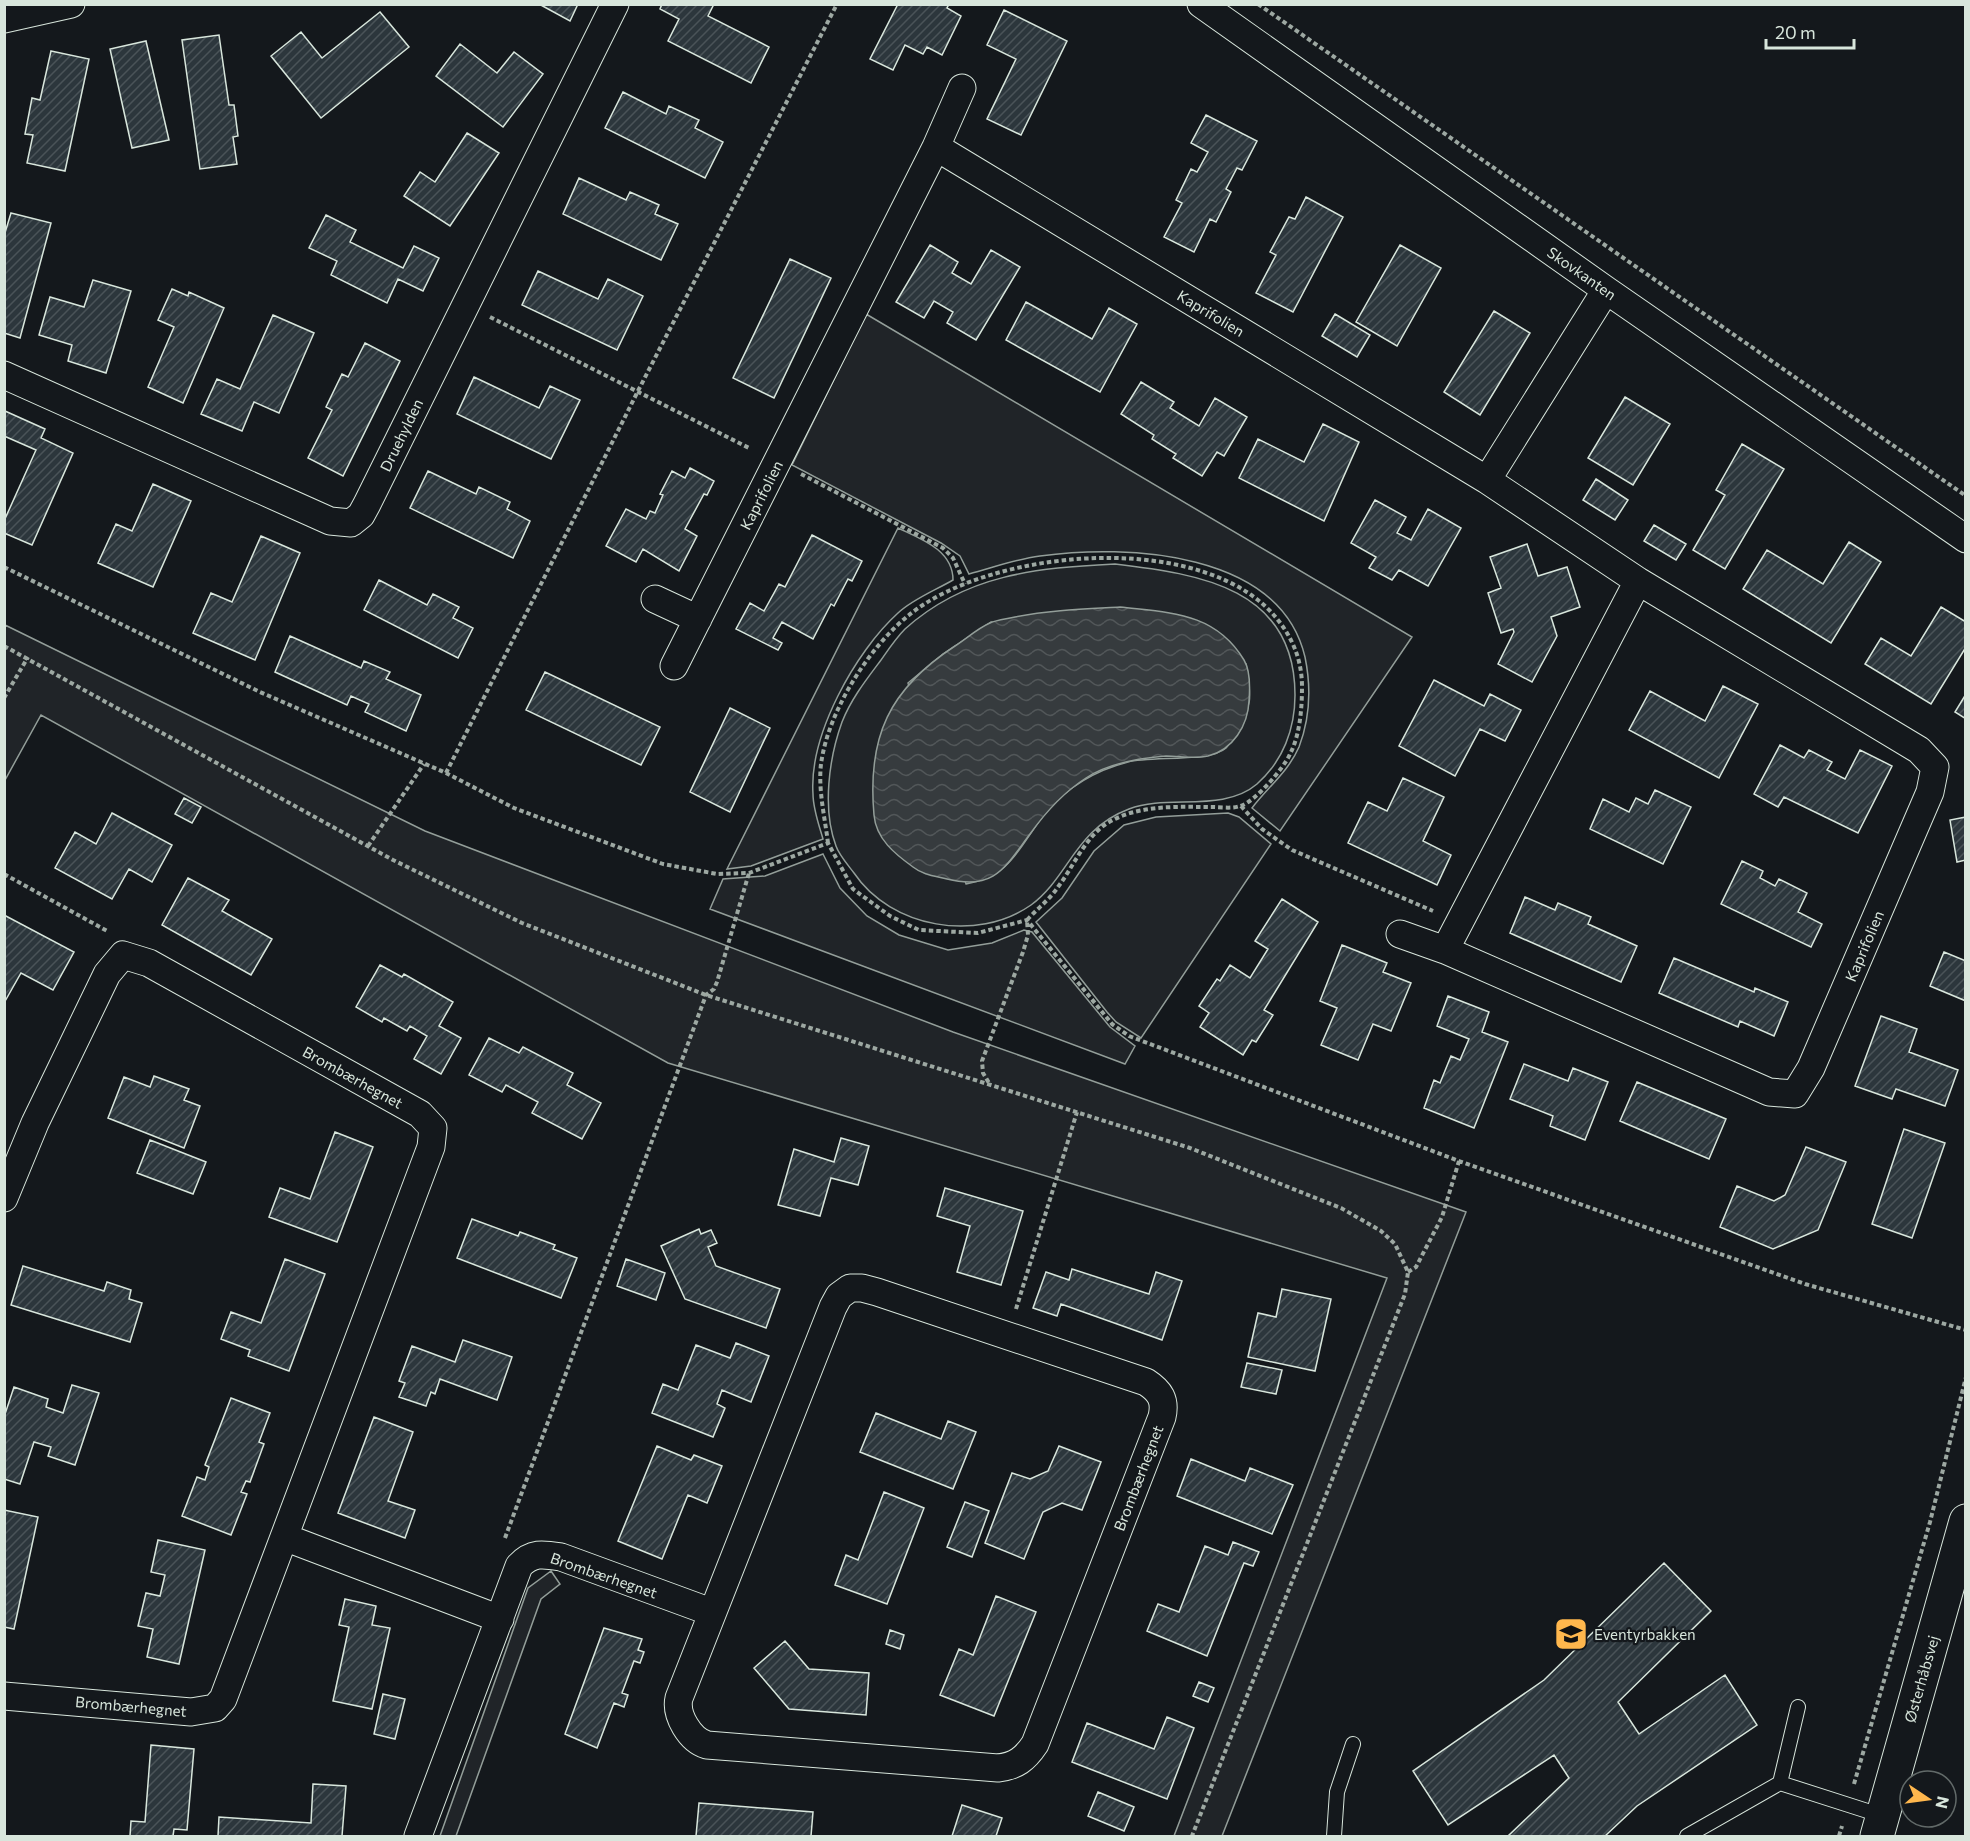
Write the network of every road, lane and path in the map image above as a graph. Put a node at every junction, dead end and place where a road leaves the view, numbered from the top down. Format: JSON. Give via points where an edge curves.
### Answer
{"nodes":[{"id":1,"x":71,"y":4,"type":"edge"},
{"id":2,"x":615,"y":4,"type":"edge"},
{"id":3,"x":837,"y":4,"type":"edge"},
{"id":4,"x":1201,"y":4,"type":"edge"},
{"id":5,"x":1258,"y":4,"type":"edge"},
{"id":6,"x":4,"y":19,"type":"edge"},
{"id":7,"x":962,"y":88,"type":"dead end"},
{"id":8,"x":936,"y":147,"type":"junction"},
{"id":9,"x":1606,"y":290,"type":"junction"},
{"id":10,"x":465,"y":304,"type":"junction"},
{"id":11,"x":4,"y":375,"type":"edge"},
{"id":12,"x":638,"y":391,"type":"junction"},
{"id":13,"x":777,"y":462,"type":"junction"},
{"id":14,"x":1487,"y":480,"type":"junction"},
{"id":15,"x":1965,"y":496,"type":"edge"},
{"id":16,"x":1965,"y":539,"type":"edge"},
{"id":17,"x":4,"y":567,"type":"edge"},
{"id":18,"x":1638,"y":581,"type":"junction"},
{"id":19,"x":965,"y":584,"type":"junction"},
{"id":20,"x":655,"y":598,"type":"dead end"},
{"id":21,"x":698,"y":619,"type":"junction"},
{"id":22,"x":4,"y":646,"type":"edge"},
{"id":23,"x":28,"y":657,"type":"junction"},
{"id":24,"x":674,"y":666,"type":"dead end"},
{"id":25,"x":4,"y":698,"type":"edge"},
{"id":26,"x":424,"y":764,"type":"junction"},
{"id":27,"x":446,"y":773,"type":"junction"},
{"id":28,"x":1241,"y":806,"type":"junction"},
{"id":29,"x":828,"y":843,"type":"junction"},
{"id":30,"x":368,"y":846,"type":"junction"},
{"id":31,"x":749,"y":873,"type":"junction"},
{"id":32,"x":4,"y":874,"type":"edge"},
{"id":33,"x":1027,"y":920,"type":"junction"},
{"id":34,"x":1459,"y":922,"type":"junction"},
{"id":35,"x":1400,"y":934,"type":"dead end"},
{"id":36,"x":1444,"y":950,"type":"junction"},
{"id":37,"x":123,"y":955,"type":"junction"},
{"id":38,"x":706,"y":995,"type":"junction"},
{"id":39,"x":989,"y":1084,"type":"junction"},
{"id":40,"x":1077,"y":1113,"type":"junction"},
{"id":41,"x":1460,"y":1161,"type":"junction"},
{"id":42,"x":4,"y":1198,"type":"edge"},
{"id":43,"x":1408,"y":1272,"type":"junction"},
{"id":44,"x":1965,"y":1330,"type":"edge"},
{"id":45,"x":1008,"y":1335,"type":"junction"},
{"id":46,"x":1965,"y":1377,"type":"edge"},
{"id":47,"x":1965,"y":1521,"type":"edge"},
{"id":48,"x":284,"y":1537,"type":"junction"},
{"id":49,"x":503,"y":1543,"type":"dead end"},
{"id":50,"x":711,"y":1612,"type":"junction"},
{"id":51,"x":500,"y":1619,"type":"junction"},
{"id":52,"x":4,"y":1696,"type":"edge"},
{"id":53,"x":1798,"y":1707,"type":"dead end"},
{"id":54,"x":1353,"y":1744,"type":"dead end"},
{"id":55,"x":1780,"y":1783,"type":"junction"},
{"id":56,"x":1848,"y":1805,"type":"junction"},
{"id":57,"x":1880,"y":1826,"type":"edge"},
{"id":58,"x":418,"y":1836,"type":"edge"},
{"id":59,"x":1192,"y":1836,"type":"edge"},
{"id":60,"x":1334,"y":1836,"type":"edge"},
{"id":61,"x":1687,"y":1836,"type":"edge"},
{"id":62,"x":1839,"y":1836,"type":"edge"}],
"edges":[{"from":1,"to":6,"type":"street"},
{"from":2,"to":10,"type":"street","name":"Druehylden"},
{"from":3,"to":12,"type":"path"},
{"from":4,"to":9,"type":"street","name":"Skovkanten"},
{"from":5,"to":15,"type":"path"},
{"from":7,"to":8,"type":"street","name":"Kaprifolien"},
{"from":8,"to":13,"type":"street","name":"Kaprifolien"},
{"from":8,"to":14,"type":"street","name":"Kaprifolien"},
{"from":9,"to":14,"type":"street"},
{"from":9,"to":16,"type":"street","name":"Skovkanten"},
{"from":10,"to":11,"type":"street","name":"Druehylden","via":[[367,504],[351,523],[330,521]]},
{"from":10,"to":12,"type":"path"},
{"from":12,"to":13,"type":"path"},
{"from":12,"to":27,"type":"path"},
{"from":13,"to":19,"type":"path","via":[[943,548],[953,558]]},
{"from":13,"to":21,"type":"street","name":"Kaprifolien"},
{"from":14,"to":18,"type":"street","name":"Kaprifolien"},
{"from":17,"to":26,"type":"path","via":[[260,692]]},
{"from":18,"to":34,"type":"street"},
{"from":18,"to":36,"type":"street","name":"Kaprifolien","via":[[1919,750],[1935,767],[1930,792],[1811,1068],[1795,1094],[1769,1092]]},
{"from":19,"to":28,"type":"path","via":[[1056,562],[1145,559],[1192,567],[1234,582],[1268,607],[1290,636],[1302,669],[1302,708],[1290,754],[1265,787]]},
{"from":19,"to":29,"type":"path","via":[[910,614],[879,644],[853,682],[834,721],[821,764]]},
{"from":20,"to":21,"type":"street"},
{"from":21,"to":24,"type":"street","name":"Kaprifolien"},
{"from":22,"to":23,"type":"path"},
{"from":23,"to":25,"type":"path"},
{"from":23,"to":30,"type":"path"},
{"from":26,"to":27,"type":"path"},
{"from":26,"to":30,"type":"path"},
{"from":27,"to":31,"type":"path","via":[[514,808],[663,864],[717,874]]},
{"from":28,"to":33,"type":"path","via":[[1148,808],[1106,824],[1080,853],[1057,889]]},
{"from":28,"to":34,"type":"path","via":[[1262,829],[1292,850]]},
{"from":29,"to":31,"type":"path"},
{"from":29,"to":33,"type":"path","via":[[853,888],[890,916],[919,930],[978,933]]},
{"from":30,"to":38,"type":"path","via":[[522,923]]},
{"from":31,"to":38,"type":"path","via":[[717,982]]},
{"from":32,"to":37,"type":"path","via":[[113,934]]},
{"from":33,"to":39,"type":"path","via":[[1023,952],[982,1061]]},
{"from":33,"to":41,"type":"path","via":[[1112,1023],[1129,1036]]},
{"from":34,"to":36,"type":"street"},
{"from":35,"to":36,"type":"street","name":"Kaprifolien"},
{"from":37,"to":42,"type":"street","via":[[107,974],[35,1123]]},
{"from":37,"to":48,"type":"street","name":"Brombærhegnet","via":[[159,968],[420,1114],[433,1128],[431,1148]]},
{"from":38,"to":39,"type":"path"},
{"from":38,"to":49,"type":"path"},
{"from":39,"to":40,"type":"path"},
{"from":40,"to":43,"type":"path","via":[[1190,1148],[1341,1208],[1381,1231],[1395,1244]]},
{"from":40,"to":45,"type":"path"},
{"from":41,"to":43,"type":"path","via":[[1442,1217],[1416,1268]]},
{"from":41,"to":44,"type":"path","via":[[1805,1284]]},
{"from":43,"to":59,"type":"path","via":[[1405,1294]]},
{"from":45,"to":50,"type":"street","name":"Brombærhegnet","via":[[862,1288],[850,1288],[839,1296]]},
{"from":45,"to":50,"type":"street","name":"Brombærhegnet","via":[[1146,1382],[1156,1388],[1164,1407],[1035,1744],[1020,1762],[998,1768],[702,1743],[679,1714],[677,1705]]},
{"from":46,"to":56,"type":"path","via":[[1930,1522]]},
{"from":47,"to":57,"type":"street","name":"Østerhåbsvej"},
{"from":48,"to":51,"type":"street"},
{"from":48,"to":52,"type":"street","name":"Brombærhegnet","via":[[228,1690],[215,1707],[191,1712]]},
{"from":50,"to":51,"type":"street","name":"Brombærhegnet","via":[[561,1557],[543,1554],[528,1556],[519,1566]]},
{"from":51,"to":58,"type":"street","name":"Brombærhegnet"},
{"from":53,"to":55,"type":"lane"},
{"from":54,"to":60,"type":"lane","via":[[1337,1792]]},
{"from":55,"to":56,"type":"lane"},
{"from":55,"to":61,"type":"lane"},
{"from":56,"to":57,"type":"lane"},
{"from":56,"to":62,"type":"path"}]}
